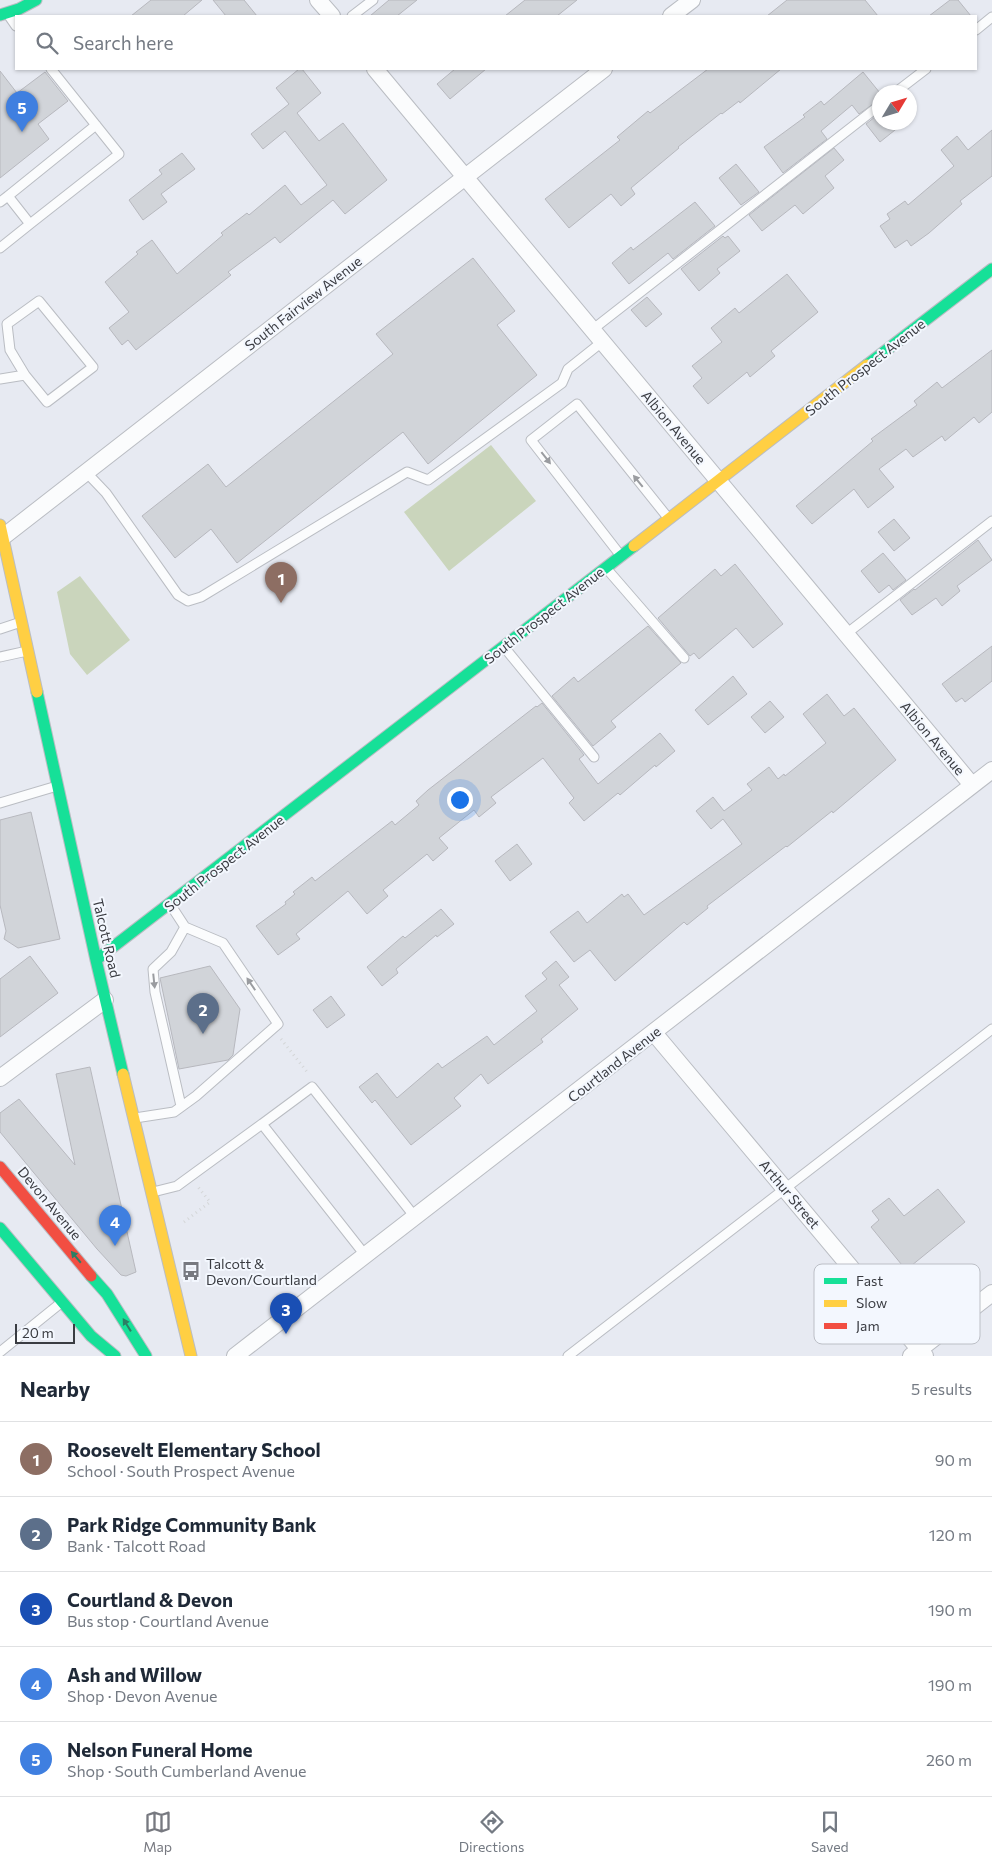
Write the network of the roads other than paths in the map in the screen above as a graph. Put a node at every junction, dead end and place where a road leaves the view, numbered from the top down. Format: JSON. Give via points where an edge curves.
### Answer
{"nodes":[{"id":1,"x":36,"y":0,"type":"edge"},
{"id":2,"x":318,"y":0,"type":"edge"},
{"id":3,"x":372,"y":0,"type":"edge"},
{"id":4,"x":692,"y":0,"type":"edge"},
{"id":5,"x":23,"y":3,"type":"edge"},
{"id":6,"x":3,"y":14,"type":"edge"},
{"id":7,"x":331,"y":15,"type":"edge"},
{"id":8,"x":353,"y":15,"type":"edge"},
{"id":9,"x":672,"y":15,"type":"edge"},
{"id":10,"x":992,"y":17,"type":"edge"},
{"id":11,"x":15,"y":25,"type":"edge"},
{"id":12,"x":977,"y":29,"type":"edge"},
{"id":13,"x":52,"y":70,"type":"edge"},
{"id":14,"x":376,"y":70,"type":"edge"},
{"id":15,"x":603,"y":70,"type":"edge"},
{"id":16,"x":925,"y":70,"type":"edge"},
{"id":17,"x":905,"y":85,"type":"edge"},
{"id":18,"x":872,"y":112,"type":"edge"},
{"id":19,"x":96,"y":125,"type":"junction"},
{"id":20,"x":464,"y":177,"type":"junction"},
{"id":21,"x":4,"y":199,"type":"edge"},
{"id":22,"x":30,"y":224,"type":"junction"},
{"id":23,"x":0,"y":248,"type":"edge"},
{"id":24,"x":992,"y":269,"type":"edge"},
{"id":25,"x":597,"y":336,"type":"junction"},
{"id":26,"x":25,"y":375,"type":"junction"},
{"id":27,"x":0,"y":379,"type":"edge"},
{"id":28,"x":86,"y":472,"type":"junction"},
{"id":29,"x":719,"y":480,"type":"junction"},
{"id":30,"x":669,"y":519,"type":"junction"},
{"id":31,"x":992,"y":521,"type":"edge"},
{"id":32,"x":1,"y":531,"type":"edge"},
{"id":33,"x":621,"y":556,"type":"junction"},
{"id":34,"x":606,"y":567,"type":"junction"},
{"id":35,"x":21,"y":622,"type":"junction"},
{"id":36,"x":0,"y":629,"type":"edge"},
{"id":37,"x":846,"y":634,"type":"junction"},
{"id":38,"x":504,"y":647,"type":"junction"},
{"id":39,"x":28,"y":651,"type":"junction"},
{"id":40,"x":0,"y":656,"type":"edge"},
{"id":41,"x":684,"y":658,"type":"dead end"},
{"id":42,"x":594,"y":757,"type":"dead end"},
{"id":43,"x":992,"y":770,"type":"edge"},
{"id":44,"x":972,"y":785,"type":"junction"},
{"id":45,"x":57,"y":786,"type":"junction"},
{"id":46,"x":0,"y":803,"type":"edge"},
{"id":47,"x":170,"y":904,"type":"junction"},
{"id":48,"x":186,"y":927,"type":"junction"},
{"id":49,"x":96,"y":960,"type":"junction"},
{"id":50,"x":105,"y":1000,"type":"junction"},
{"id":51,"x":992,"y":1029,"type":"edge"},
{"id":52,"x":654,"y":1033,"type":"junction"},
{"id":53,"x":0,"y":1078,"type":"edge"},
{"id":54,"x":181,"y":1106,"type":"junction"},
{"id":55,"x":135,"y":1118,"type":"junction"},
{"id":56,"x":262,"y":1124,"type":"junction"},
{"id":57,"x":0,"y":1167,"type":"edge"},
{"id":58,"x":785,"y":1189,"type":"junction"},
{"id":59,"x":152,"y":1192,"type":"junction"},
{"id":60,"x":415,"y":1217,"type":"junction"},
{"id":61,"x":0,"y":1228,"type":"edge"},
{"id":62,"x":365,"y":1255,"type":"junction"},
{"id":63,"x":845,"y":1264,"type":"edge"},
{"id":64,"x":992,"y":1293,"type":"edge"},
{"id":65,"x":62,"y":1302,"type":"junction"},
{"id":66,"x":980,"y":1303,"type":"edge"},
{"id":67,"x":910,"y":1344,"type":"edge"},
{"id":68,"x":930,"y":1344,"type":"edge"},
{"id":69,"x":0,"y":1352,"type":"edge"},
{"id":70,"x":918,"y":1354,"type":"edge"},
{"id":71,"x":115,"y":1356,"type":"edge"},
{"id":72,"x":146,"y":1356,"type":"edge"},
{"id":73,"x":191,"y":1356,"type":"edge"},
{"id":74,"x":235,"y":1356,"type":"edge"},
{"id":75,"x":568,"y":1356,"type":"edge"}],
"edges":[{"from":1,"to":5,"type":"street"},
{"from":2,"to":7,"type":"street"},
{"from":3,"to":8,"type":"lane"},
{"from":4,"to":9,"type":"street"},
{"from":5,"to":6,"type":"street"},
{"from":6,"to":11,"type":"lane"},
{"from":10,"to":12,"type":"lane"},
{"from":13,"to":19,"type":"lane"},
{"from":14,"to":20,"type":"street","name":"Albion Avenue"},
{"from":15,"to":20,"type":"street","name":"South Fairview Avenue"},
{"from":16,"to":17,"type":"lane"},
{"from":18,"to":25,"type":"lane"},
{"from":19,"to":21,"type":"lane"},
{"from":19,"to":22,"type":"lane","via":[[119,154]]},
{"from":20,"to":25,"type":"street","name":"Albion Avenue"},
{"from":20,"to":28,"type":"street","name":"South Fairview Avenue"},
{"from":21,"to":22,"type":"lane"},
{"from":22,"to":23,"type":"lane"},
{"from":24,"to":29,"type":"street","name":"South Prospect Avenue"},
{"from":25,"to":28,"type":"lane","via":[[568,369],[562,383],[428,480],[407,472],[201,598],[188,601],[178,595],[106,493]]},
{"from":25,"to":29,"type":"street","name":"Albion Avenue"},
{"from":26,"to":26,"type":"lane","via":[[47,402],[93,367],[39,301],[7,324],[10,350]]},
{"from":26,"to":27,"type":"lane"},
{"from":28,"to":32,"type":"street","name":"South Fairview Avenue"},
{"from":29,"to":30,"type":"street","name":"South Prospect Avenue"},
{"from":29,"to":37,"type":"street","name":"Albion Avenue"},
{"from":30,"to":33,"type":"street","name":"South Prospect Avenue"},
{"from":30,"to":33,"type":"lane","one_way":true,"via":[[576,404],[531,440]]},
{"from":31,"to":37,"type":"lane"},
{"from":32,"to":35,"type":"street","name":"Talcott Road"},
{"from":33,"to":34,"type":"street","name":"South Prospect Avenue"},
{"from":34,"to":38,"type":"street","name":"South Prospect Avenue"},
{"from":34,"to":41,"type":"lane"},
{"from":35,"to":36,"type":"lane"},
{"from":35,"to":39,"type":"street","name":"Talcott Road"},
{"from":37,"to":44,"type":"street","name":"Albion Avenue"},
{"from":38,"to":42,"type":"lane"},
{"from":38,"to":47,"type":"street","name":"South Prospect Avenue"},
{"from":39,"to":40,"type":"lane"},
{"from":39,"to":45,"type":"street","name":"Talcott Road"},
{"from":43,"to":44,"type":"street","name":"Courtland Avenue"},
{"from":44,"to":52,"type":"street","name":"Courtland Avenue"},
{"from":45,"to":46,"type":"lane"},
{"from":45,"to":49,"type":"street","name":"Talcott Road"},
{"from":47,"to":48,"type":"lane"},
{"from":47,"to":49,"type":"street","name":"South Prospect Avenue"},
{"from":48,"to":54,"type":"lane","one_way":true,"via":[[171,952],[153,969],[155,992]]},
{"from":54,"to":48,"type":"lane","one_way":true,"via":[[275,1027],[223,943]]},
{"from":49,"to":50,"type":"street","name":"Talcott Road"},
{"from":50,"to":53,"type":"street"},
{"from":50,"to":55,"type":"street","name":"Talcott Road"},
{"from":51,"to":58,"type":"lane"},
{"from":52,"to":58,"type":"street","name":"Arthur Street"},
{"from":52,"to":60,"type":"street","name":"Courtland Avenue"},
{"from":54,"to":55,"type":"lane","via":[[174,1112]]},
{"from":55,"to":59,"type":"street","name":"Talcott Road"},
{"from":56,"to":59,"type":"lane","via":[[177,1186]]},
{"from":56,"to":60,"type":"lane","via":[[312,1087]]},
{"from":56,"to":62,"type":"lane"},
{"from":72,"to":57,"type":"street","name":"Devon Avenue","one_way":true,"via":[[107,1294]]},
{"from":58,"to":63,"type":"street","name":"Arthur Street"},
{"from":58,"to":75,"type":"lane"},
{"from":59,"to":73,"type":"street","name":"Talcott Road"},
{"from":60,"to":62,"type":"street","name":"Courtland Avenue"},
{"from":61,"to":65,"type":"street"},
{"from":62,"to":74,"type":"street","name":"Courtland Avenue"},
{"from":64,"to":66,"type":"street"},
{"from":65,"to":69,"type":"lane"},
{"from":65,"to":71,"type":"street","via":[[91,1336]]},
{"from":67,"to":70,"type":"street","name":"Arthur Street"},
{"from":68,"to":70,"type":"street"}]}
